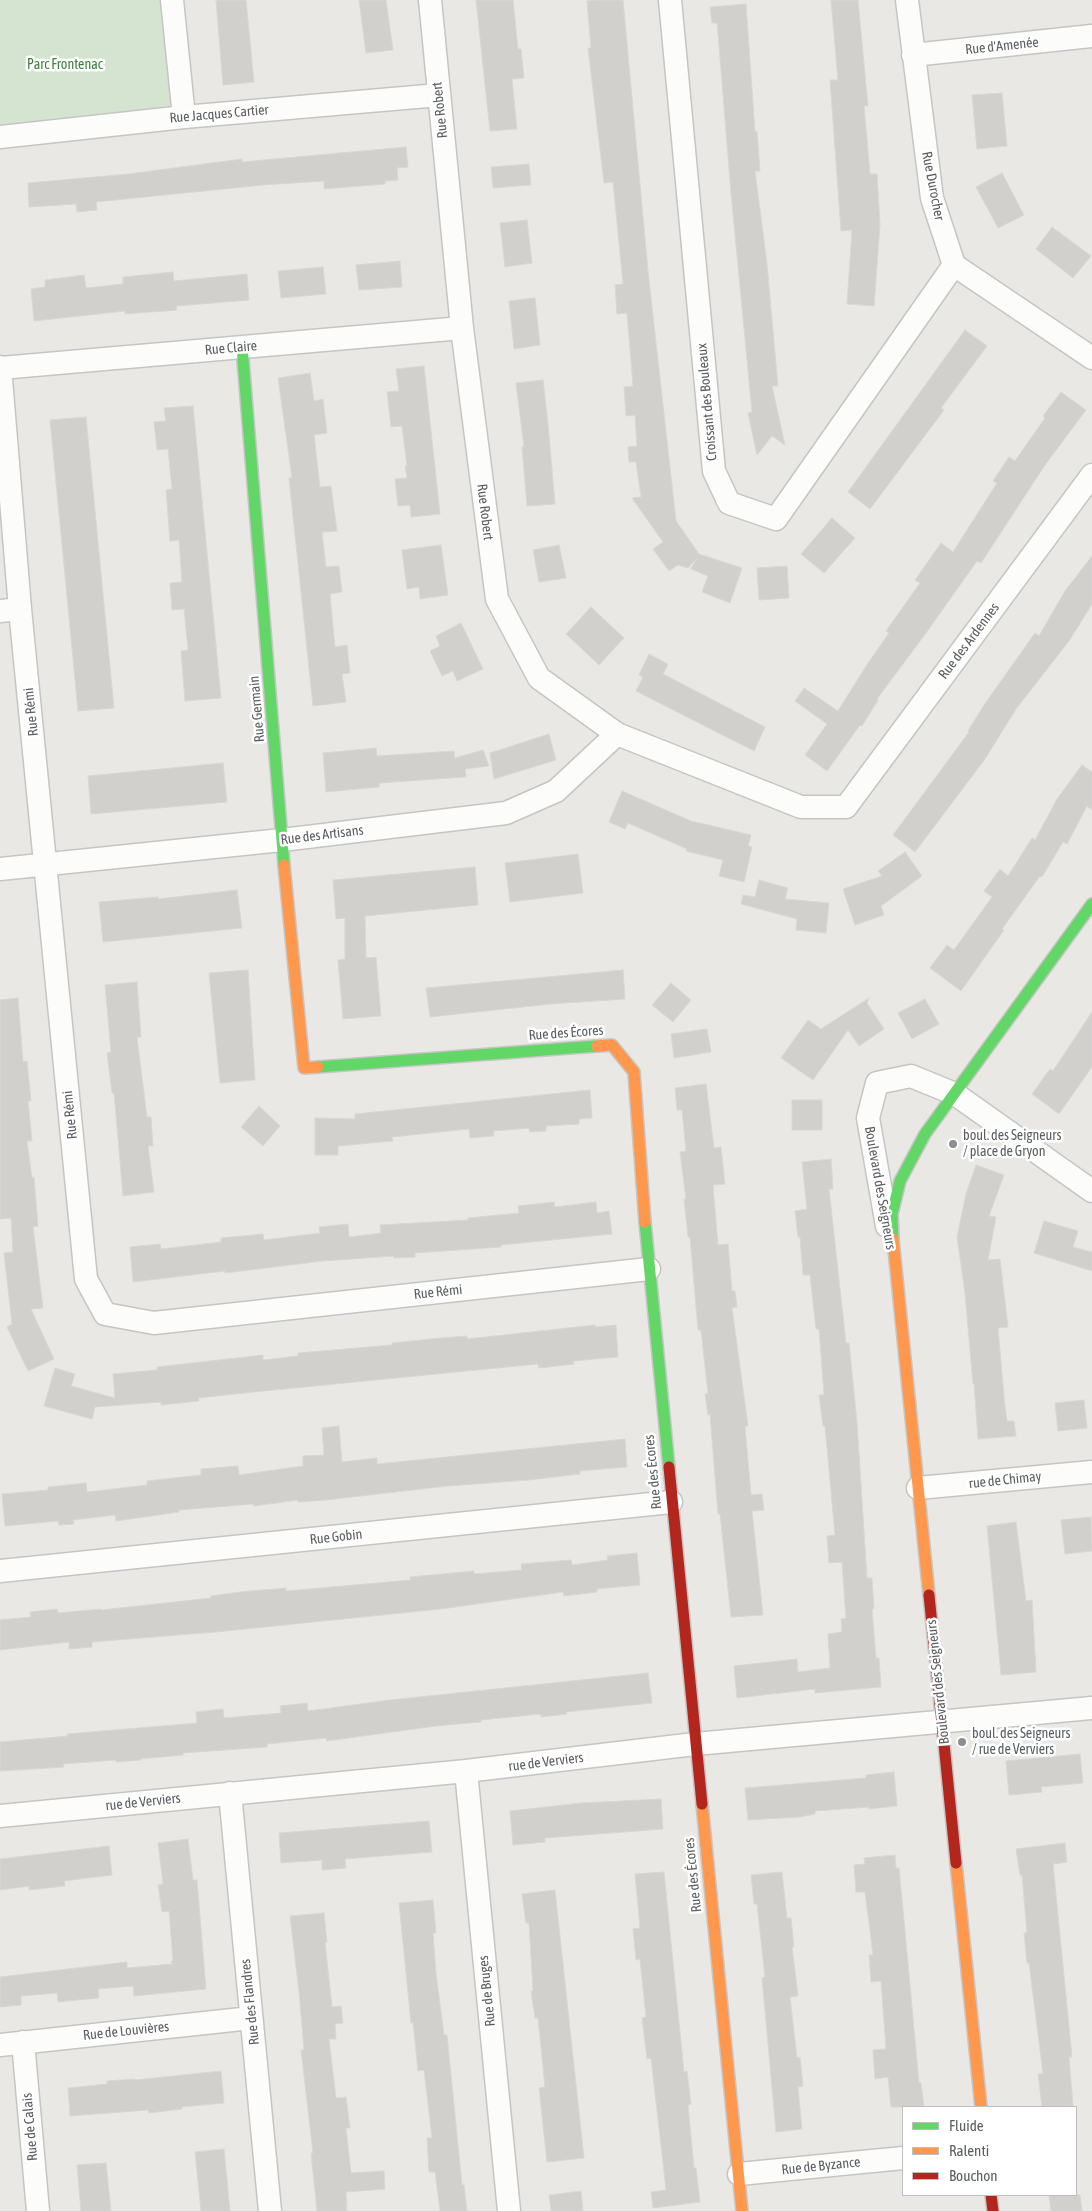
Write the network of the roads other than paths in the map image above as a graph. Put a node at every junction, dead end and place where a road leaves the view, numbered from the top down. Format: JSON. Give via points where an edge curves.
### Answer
{"nodes":[{"id":1,"x":172,"y":0,"type":"edge"},
{"id":2,"x":430,"y":0,"type":"edge"},
{"id":3,"x":670,"y":0,"type":"edge"},
{"id":4,"x":907,"y":0,"type":"edge"},
{"id":5,"x":1092,"y":36,"type":"edge"},
{"id":6,"x":913,"y":55,"type":"junction"},
{"id":7,"x":439,"y":95,"type":"junction"},
{"id":8,"x":184,"y":117,"type":"junction"},
{"id":9,"x":0,"y":137,"type":"edge"},
{"id":10,"x":954,"y":265,"type":"junction"},
{"id":11,"x":462,"y":328,"type":"junction"},
{"id":12,"x":242,"y":347,"type":"junction"},
{"id":13,"x":1092,"y":358,"type":"edge"},
{"id":14,"x":0,"y":368,"type":"edge"},
{"id":15,"x":1092,"y":475,"type":"edge"},
{"id":16,"x":10,"y":610,"type":"edge"},
{"id":17,"x":617,"y":734,"type":"junction"},
{"id":18,"x":846,"y":808,"type":"joint"},
{"id":19,"x":282,"y":840,"type":"junction"},
{"id":20,"x":46,"y":864,"type":"junction"},
{"id":21,"x":0,"y":869,"type":"edge"},
{"id":22,"x":1092,"y":904,"type":"edge"},
{"id":23,"x":304,"y":1068,"type":"joint"},
{"id":24,"x":955,"y":1094,"type":"junction"},
{"id":25,"x":1092,"y":1191,"type":"edge"},
{"id":26,"x":893,"y":1257,"type":"junction"},
{"id":27,"x":649,"y":1268,"type":"junction"},
{"id":28,"x":1092,"y":1472,"type":"edge"},
{"id":29,"x":918,"y":1488,"type":"junction"},
{"id":30,"x":672,"y":1502,"type":"junction"},
{"id":31,"x":0,"y":1571,"type":"edge"},
{"id":32,"x":1092,"y":1708,"type":"edge"},
{"id":33,"x":942,"y":1722,"type":"junction"},
{"id":34,"x":694,"y":1744,"type":"junction"},
{"id":35,"x":466,"y":1771,"type":"junction"},
{"id":36,"x":230,"y":1793,"type":"junction"},
{"id":37,"x":0,"y":1816,"type":"edge"},
{"id":38,"x":251,"y":2018,"type":"junction"},
{"id":39,"x":23,"y":2042,"type":"junction"},
{"id":40,"x":0,"y":2045,"type":"edge"},
{"id":41,"x":981,"y":2106,"type":"edge"},
{"id":42,"x":902,"y":2158,"type":"edge"},
{"id":43,"x":739,"y":2174,"type":"junction"},
{"id":44,"x":991,"y":2196,"type":"edge"},
{"id":45,"x":38,"y":2211,"type":"edge"},
{"id":46,"x":270,"y":2211,"type":"edge"},
{"id":47,"x":509,"y":2211,"type":"edge"},
{"id":48,"x":742,"y":2211,"type":"edge"},
{"id":49,"x":992,"y":2211,"type":"edge"}],
"edges":[{"from":1,"to":8,"type":"street"},
{"from":2,"to":7,"type":"street","name":"Rue Robert"},
{"from":3,"to":10,"type":"street","name":"Croissant des Bouleaux","via":[[714,471],[729,503],[776,519]]},
{"from":4,"to":6,"type":"street","name":"Rue Durocher"},
{"from":5,"to":6,"type":"street","name":"Rue d'Amenée"},
{"from":6,"to":10,"type":"street","name":"Rue Durocher","via":[[932,198]]},
{"from":7,"to":8,"type":"street","name":"Rue Jacques Cartier"},
{"from":7,"to":11,"type":"street","name":"Rue Robert"},
{"from":8,"to":9,"type":"street","name":"Rue Jacques Cartier"},
{"from":10,"to":13,"type":"street"},
{"from":11,"to":12,"type":"street","name":"Rue Claire"},
{"from":11,"to":17,"type":"street","name":"Rue Robert","via":[[497,599],[540,678]]},
{"from":12,"to":14,"type":"street","name":"Rue Claire"},
{"from":12,"to":19,"type":"street","name":"Rue Germain"},
{"from":14,"to":16,"type":"street","name":"Rue Rémi"},
{"from":15,"to":18,"type":"street","name":"Rue des Ardennes"},
{"from":16,"to":20,"type":"street","name":"Rue Rémi"},
{"from":17,"to":18,"type":"street","name":"Rue Robert","via":[[801,807]]},
{"from":17,"to":19,"type":"street","name":"Rue des Artisans","via":[[556,791],[506,813]]},
{"from":19,"to":20,"type":"street","name":"Rue des Artisans"},
{"from":19,"to":23,"type":"street","name":"Rue Germain"},
{"from":20,"to":21,"type":"street","name":"Rue des Artisans"},
{"from":20,"to":27,"type":"street","name":"Rue Rémi","via":[[86,1279],[105,1314],[154,1323]]},
{"from":22,"to":24,"type":"street","name":"Boulevard des Seigneurs"},
{"from":23,"to":27,"type":"street","name":"Rue des Écores","via":[[612,1045],[634,1072]]},
{"from":24,"to":25,"type":"street"},
{"from":24,"to":26,"type":"street","name":"Boulevard des Seigneurs","via":[[925,1134],[900,1181],[892,1214]]},
{"from":24,"to":26,"type":"street","name":"Boulevard des Seigneurs","via":[[912,1076],[877,1083],[868,1118]]},
{"from":26,"to":29,"type":"street","name":"Boulevard des Seigneurs"},
{"from":27,"to":30,"type":"street","name":"Rue des Écores"},
{"from":28,"to":29,"type":"street","name":"rue de Chimay"},
{"from":29,"to":33,"type":"street","name":"Boulevard des Seigneurs"},
{"from":30,"to":31,"type":"street","name":"Rue Gobin"},
{"from":30,"to":34,"type":"street","name":"Rue des Écores"},
{"from":32,"to":33,"type":"street","name":"rue de Verviers"},
{"from":33,"to":34,"type":"street","name":"rue de Verviers"},
{"from":33,"to":41,"type":"street","name":"Boulevard des Seigneurs"},
{"from":34,"to":35,"type":"street","name":"rue de Verviers"},
{"from":34,"to":43,"type":"street","name":"Rue des Écores"},
{"from":35,"to":36,"type":"street","name":"rue de Verviers"},
{"from":35,"to":47,"type":"street","name":"Rue de Bruges"},
{"from":36,"to":37,"type":"street","name":"rue de Verviers"},
{"from":36,"to":38,"type":"street","name":"Rue des Flandres"},
{"from":38,"to":39,"type":"street","name":"Rue de Louvières"},
{"from":38,"to":46,"type":"street","name":"Rue des Flandres"},
{"from":39,"to":40,"type":"street","name":"Rue de Louvières"},
{"from":39,"to":45,"type":"street","name":"Rue de Calais"},
{"from":42,"to":43,"type":"street","name":"Rue de Byzance"},
{"from":43,"to":48,"type":"street","name":"Rue des Écores"},
{"from":44,"to":49,"type":"street"}]}
